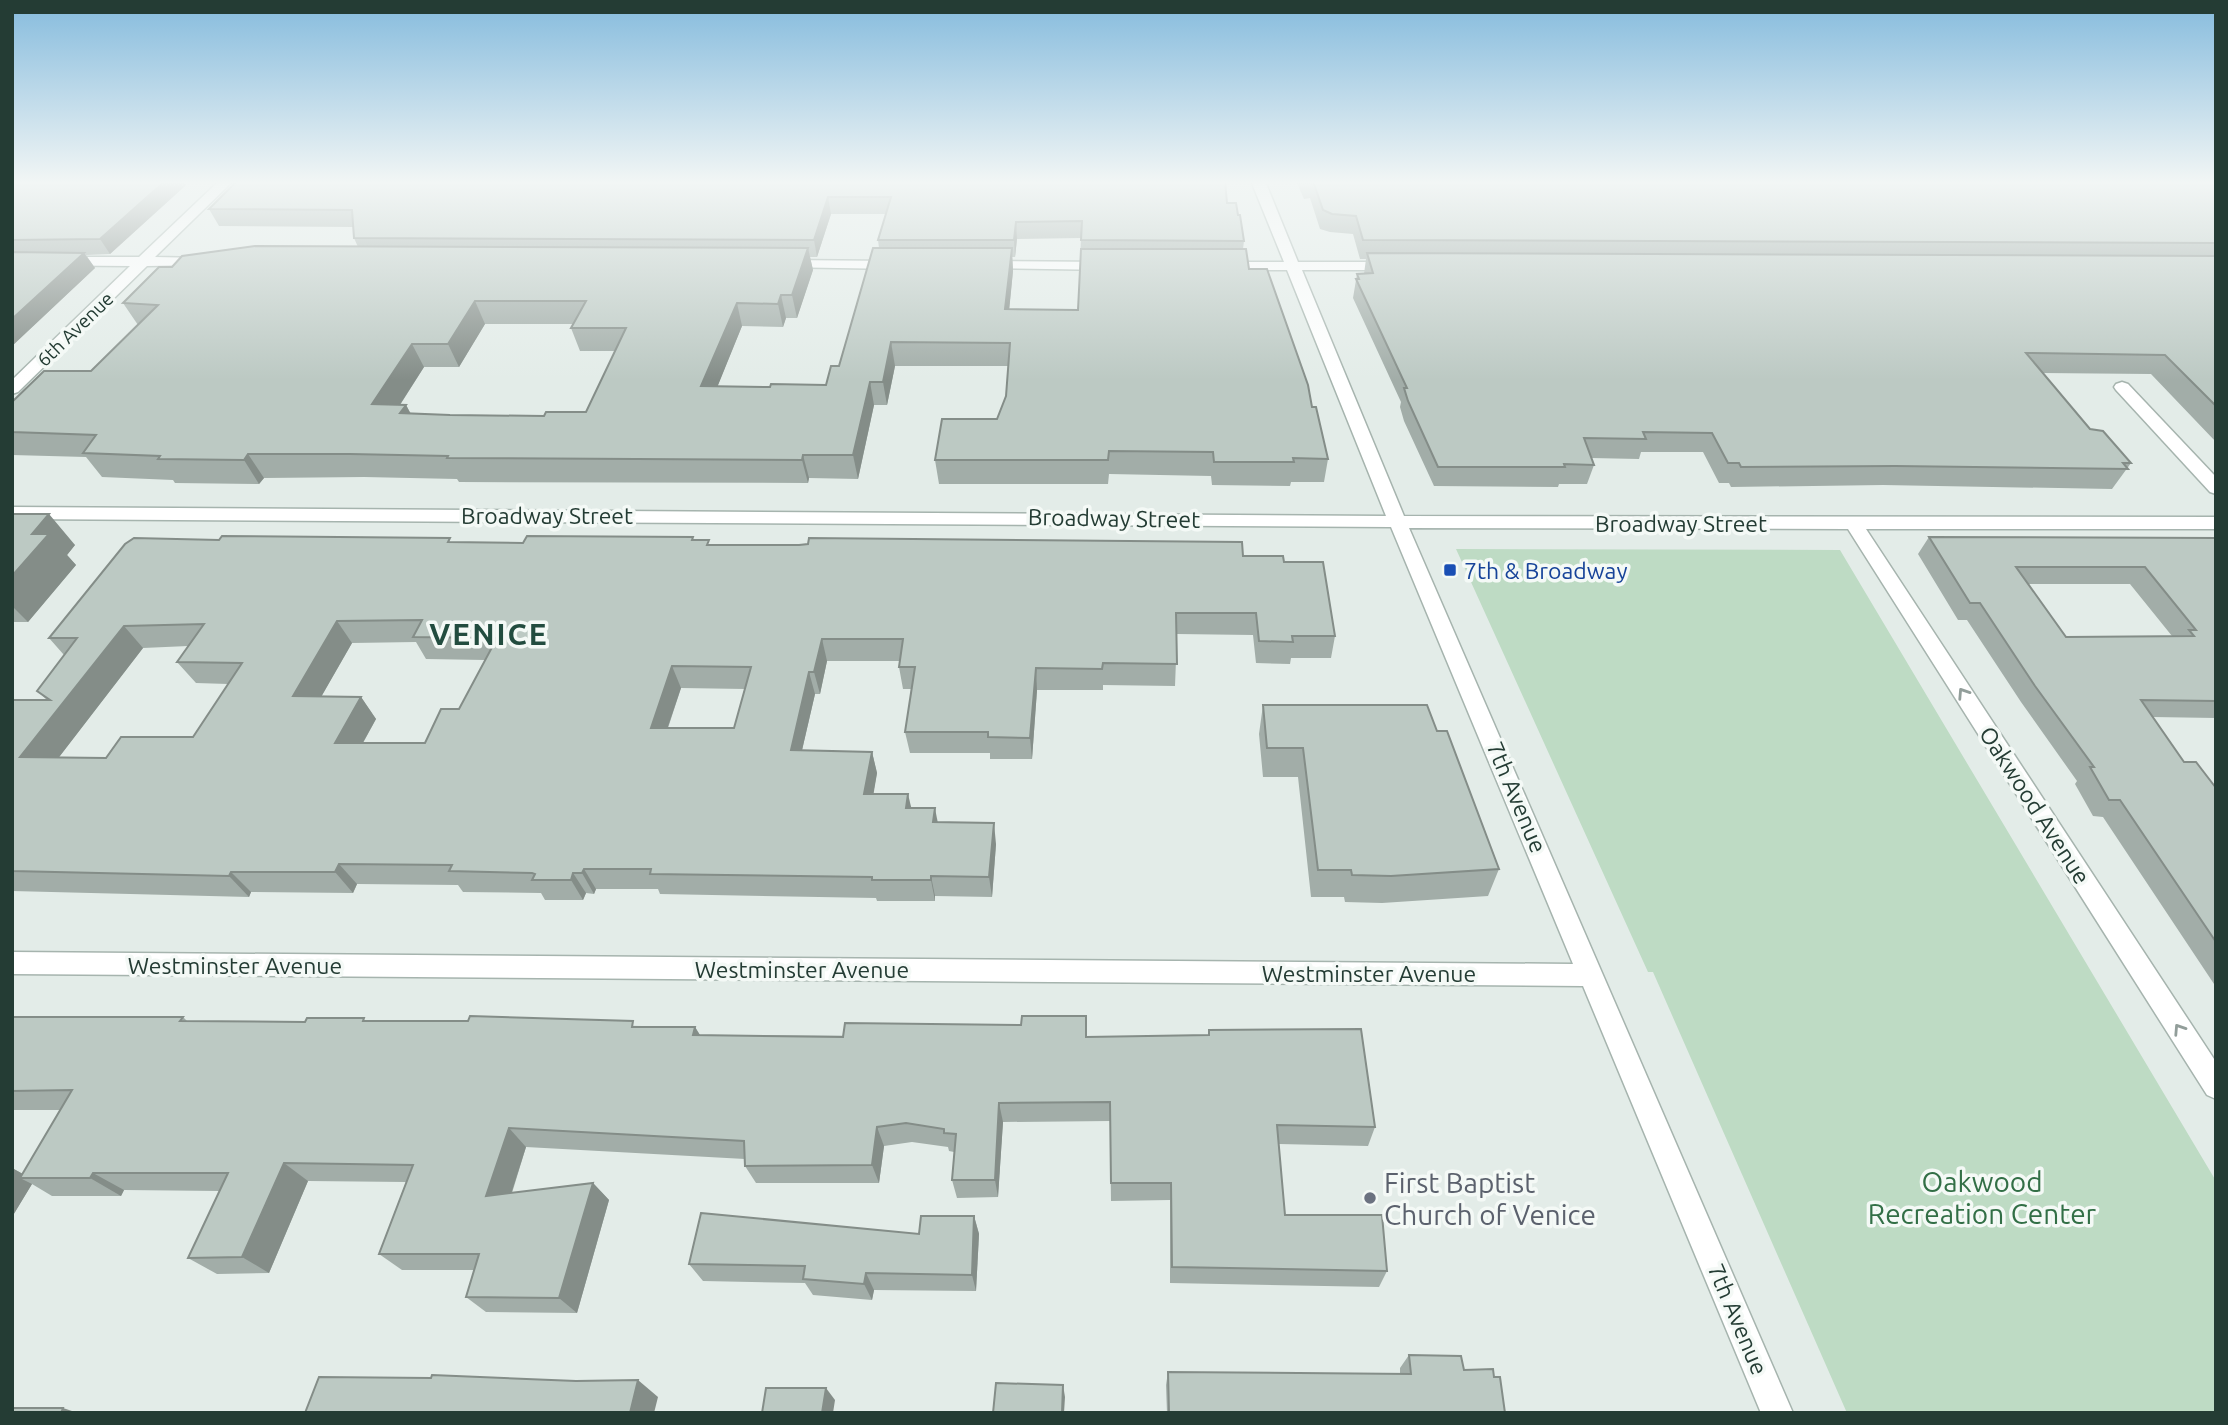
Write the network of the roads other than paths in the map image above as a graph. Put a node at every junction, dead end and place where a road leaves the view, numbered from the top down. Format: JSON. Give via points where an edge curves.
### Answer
{"nodes":[{"id":1,"x":160,"y":248,"type":"edge"},
{"id":2,"x":1285,"y":248,"type":"edge"},
{"id":3,"x":12,"y":261,"type":"edge"},
{"id":4,"x":146,"y":262,"type":"junction"},
{"id":5,"x":212,"y":262,"type":"edge"},
{"id":6,"x":767,"y":264,"type":"edge"},
{"id":7,"x":905,"y":265,"type":"edge"},
{"id":8,"x":975,"y":265,"type":"edge"},
{"id":9,"x":1124,"y":266,"type":"edge"},
{"id":10,"x":1203,"y":266,"type":"edge"},
{"id":11,"x":1292,"y":266,"type":"junction"},
{"id":12,"x":1402,"y":267,"type":"edge"},
{"id":13,"x":2122,"y":387,"type":"dead end"},
{"id":14,"x":12,"y":389,"type":"edge"},
{"id":15,"x":2216,"y":488,"type":"edge"},
{"id":16,"x":12,"y":513,"type":"edge"},
{"id":17,"x":1398,"y":523,"type":"junction"},
{"id":18,"x":2216,"y":523,"type":"edge"},
{"id":19,"x":1854,"y":524,"type":"junction"},
{"id":20,"x":12,"y":963,"type":"edge"},
{"id":21,"x":1592,"y":975,"type":"junction"},
{"id":22,"x":2216,"y":1086,"type":"edge"},
{"id":23,"x":1777,"y":1413,"type":"edge"}],
"edges":[{"from":1,"to":4,"type":"street","name":"6th Avenue"},
{"from":2,"to":11,"type":"street","name":"7th Avenue"},
{"from":3,"to":4,"type":"street"},
{"from":4,"to":5,"type":"street"},
{"from":4,"to":14,"type":"street","name":"6th Avenue"},
{"from":6,"to":7,"type":"street"},
{"from":8,"to":9,"type":"street"},
{"from":10,"to":11,"type":"street"},
{"from":11,"to":12,"type":"street"},
{"from":11,"to":17,"type":"street","name":"7th Avenue"},
{"from":13,"to":15,"type":"street"},
{"from":16,"to":17,"type":"street","name":"Broadway Street"},
{"from":17,"to":19,"type":"street","name":"Broadway Street"},
{"from":17,"to":21,"type":"street","name":"7th Avenue"},
{"from":18,"to":19,"type":"street","name":"Broadway Street"},
{"from":22,"to":19,"type":"street","name":"Oakwood Avenue","one_way":true},
{"from":20,"to":21,"type":"street","name":"Westminster Avenue"},
{"from":21,"to":23,"type":"street","name":"7th Avenue"}]}
